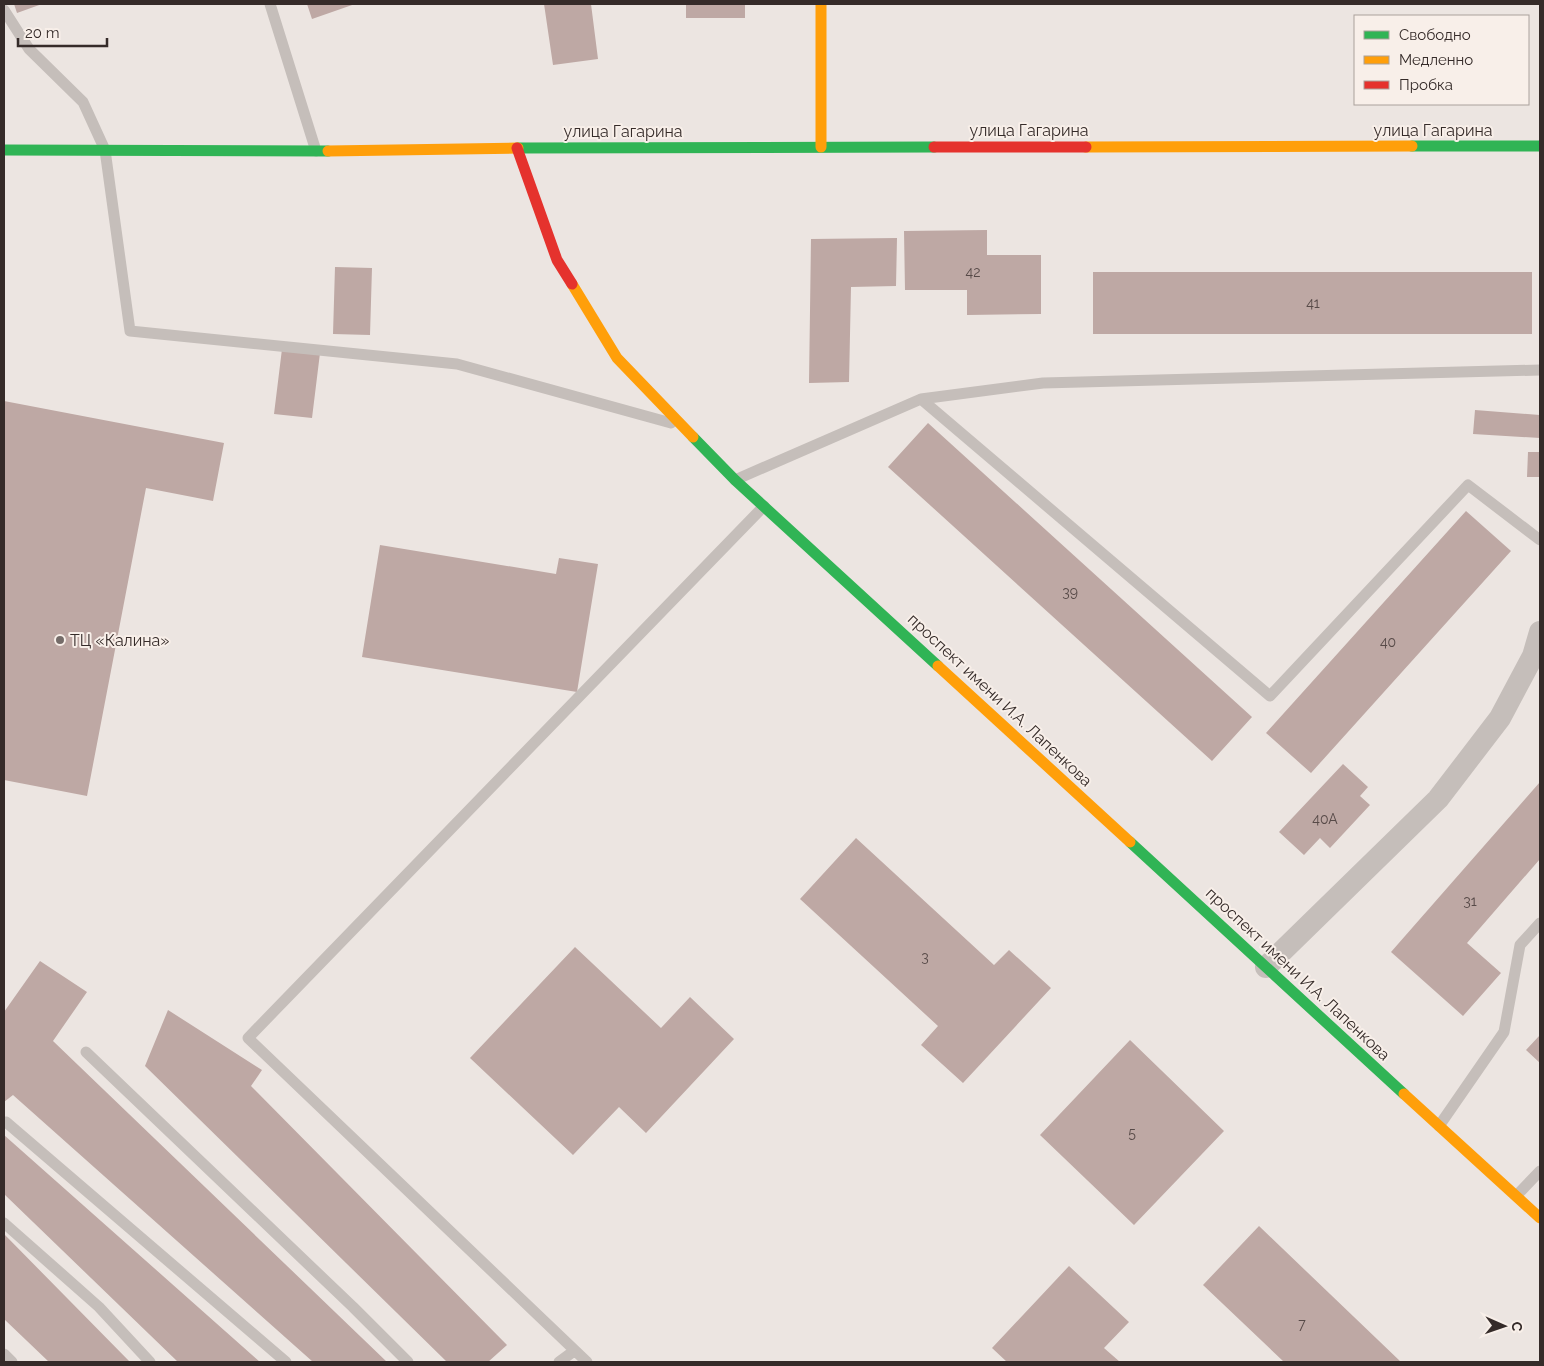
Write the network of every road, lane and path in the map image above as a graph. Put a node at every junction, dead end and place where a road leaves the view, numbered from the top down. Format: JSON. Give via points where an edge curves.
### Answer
{"nodes":[{"id":1,"x":270,"y":4,"type":"edge"},
{"id":2,"x":821,"y":4,"type":"edge"},
{"id":3,"x":4,"y":10,"type":"edge"},
{"id":4,"x":1540,"y":146,"type":"edge"},
{"id":5,"x":821,"y":147,"type":"junction"},
{"id":6,"x":517,"y":148,"type":"junction"},
{"id":7,"x":4,"y":150,"type":"edge"},
{"id":8,"x":106,"y":150,"type":"junction"},
{"id":9,"x":316,"y":151,"type":"junction"},
{"id":10,"x":1540,"y":370,"type":"edge"},
{"id":11,"x":921,"y":399,"type":"junction"},
{"id":12,"x":681,"y":426,"type":"junction"},
{"id":13,"x":735,"y":480,"type":"junction"},
{"id":14,"x":764,"y":506,"type":"junction"},
{"id":15,"x":1540,"y":540,"type":"edge"},
{"id":16,"x":1540,"y":632,"type":"edge"},
{"id":17,"x":1540,"y":923,"type":"edge"},
{"id":18,"x":1266,"y":967,"type":"junction"},
{"id":19,"x":86,"y":1052,"type":"dead end"},
{"id":20,"x":6,"y":1122,"type":"dead end"},
{"id":21,"x":1439,"y":1126,"type":"junction"},
{"id":22,"x":1540,"y":1172,"type":"edge"},
{"id":23,"x":1517,"y":1195,"type":"junction"},
{"id":24,"x":1540,"y":1218,"type":"edge"},
{"id":25,"x":4,"y":1223,"type":"edge"},
{"id":26,"x":574,"y":1350,"type":"junction"},
{"id":27,"x":4,"y":1354,"type":"edge"},
{"id":28,"x":12,"y":1362,"type":"edge"},
{"id":29,"x":150,"y":1362,"type":"edge"},
{"id":30,"x":286,"y":1362,"type":"edge"},
{"id":31,"x":408,"y":1362,"type":"edge"},
{"id":32,"x":559,"y":1362,"type":"edge"},
{"id":33,"x":586,"y":1362,"type":"edge"}],
"edges":[{"from":1,"to":9,"type":"lane"},
{"from":2,"to":5,"type":"main road"},
{"from":3,"to":8,"type":"lane","via":[[29,49],[83,102]]},
{"from":4,"to":5,"type":"main road","name":"улица Гагарина"},
{"from":5,"to":6,"type":"main road","name":"улица Гагарина"},
{"from":6,"to":9,"type":"main road","name":"улица Гагарина"},
{"from":6,"to":12,"type":"main road","name":"проспект имени И.А. Лапенкова","via":[[557,260],[617,358]]},
{"from":7,"to":8,"type":"main road","name":"улица Гагарина"},
{"from":8,"to":9,"type":"main road","name":"улица Гагарина"},
{"from":8,"to":12,"type":"lane","via":[[130,332],[457,364]]},
{"from":10,"to":11,"type":"lane","via":[[1043,383]]},
{"from":11,"to":13,"type":"lane"},
{"from":11,"to":15,"type":"lane","via":[[1270,696],[1468,485]]},
{"from":12,"to":13,"type":"main road","name":"проспект имени И.А. Лапенкова"},
{"from":13,"to":14,"type":"main road","name":"проспект имени И.А. Лапенкова"},
{"from":14,"to":18,"type":"main road","name":"проспект имени И.А. Лапенкова"},
{"from":14,"to":26,"type":"lane","via":[[248,1038]]},
{"from":16,"to":18,"type":"street","via":[[1532,656],[1500,718],[1438,799]]},
{"from":17,"to":21,"type":"lane","via":[[1520,945],[1504,1032]]},
{"from":18,"to":21,"type":"main road","name":"проспект имени И.А. Лапенкова"},
{"from":19,"to":31,"type":"lane"},
{"from":20,"to":30,"type":"lane"},
{"from":21,"to":23,"type":"main road","name":"проспект имени И.А. Лапенкова"},
{"from":22,"to":23,"type":"lane"},
{"from":23,"to":24,"type":"main road","name":"проспект имени И.А. Лапенкова"},
{"from":25,"to":29,"type":"lane","via":[[98,1307]]},
{"from":26,"to":32,"type":"lane"},
{"from":26,"to":33,"type":"lane"},
{"from":27,"to":28,"type":"lane"}]}
